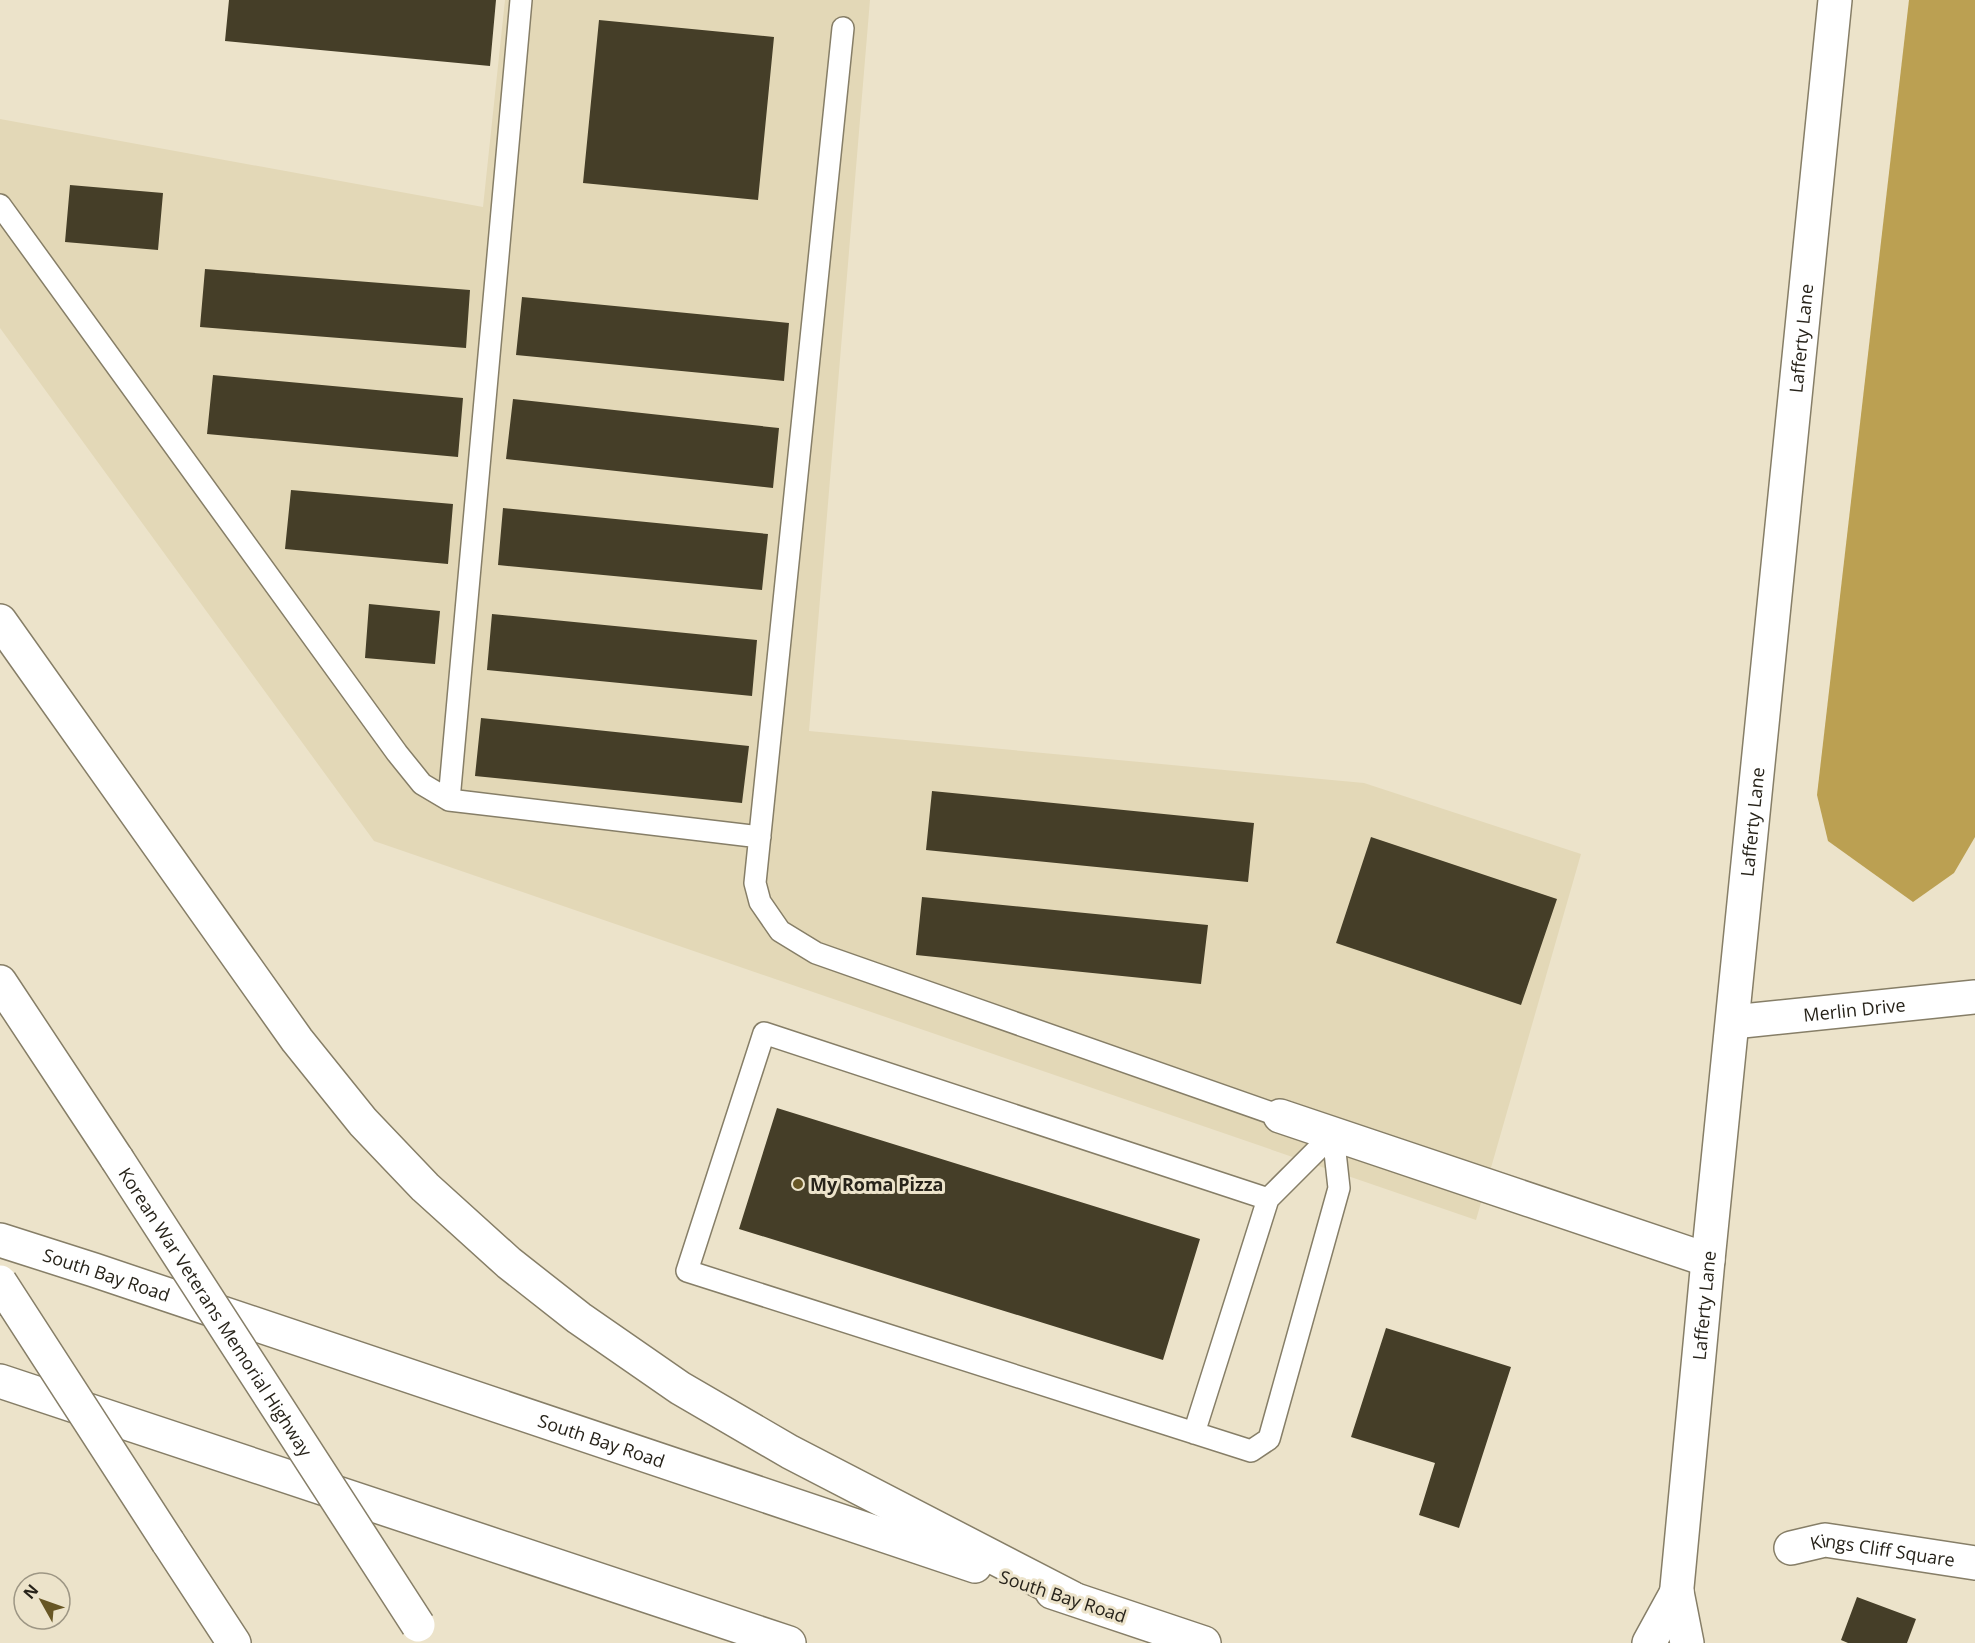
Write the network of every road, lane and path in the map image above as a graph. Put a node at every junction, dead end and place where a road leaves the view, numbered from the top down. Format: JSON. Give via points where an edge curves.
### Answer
{"nodes":[{"id":1,"x":521,"y":0,"type":"edge"},
{"id":2,"x":1835,"y":0,"type":"edge"},
{"id":3,"x":843,"y":28,"type":"dead end"},
{"id":4,"x":0,"y":206,"type":"edge"},
{"id":5,"x":0,"y":621,"type":"edge"},
{"id":6,"x":448,"y":800,"type":"junction"},
{"id":7,"x":760,"y":837,"type":"junction"},
{"id":8,"x":0,"y":982,"type":"edge"},
{"id":9,"x":1975,"y":997,"type":"edge"},
{"id":10,"x":1733,"y":1022,"type":"junction"},
{"id":11,"x":1280,"y":1116,"type":"joint"},
{"id":12,"x":1334,"y":1134,"type":"junction"},
{"id":13,"x":1268,"y":1199,"type":"junction"},
{"id":14,"x":0,"y":1240,"type":"edge"},
{"id":15,"x":1708,"y":1260,"type":"junction"},
{"id":16,"x":0,"y":1282,"type":"edge"},
{"id":17,"x":0,"y":1381,"type":"edge"},
{"id":18,"x":1194,"y":1433,"type":"junction"},
{"id":19,"x":1791,"y":1548,"type":"dead end"},
{"id":20,"x":1975,"y":1563,"type":"edge"},
{"id":21,"x":1677,"y":1592,"type":"junction"},
{"id":22,"x":1072,"y":1598,"type":"junction"},
{"id":23,"x":424,"y":1634,"type":"edge"},
{"id":24,"x":234,"y":1643,"type":"edge"},
{"id":25,"x":789,"y":1643,"type":"edge"},
{"id":26,"x":1204,"y":1643,"type":"edge"},
{"id":27,"x":1649,"y":1643,"type":"edge"},
{"id":28,"x":1672,"y":1643,"type":"edge"},
{"id":29,"x":1687,"y":1643,"type":"edge"}],
"edges":[{"from":1,"to":6,"type":"lane"},
{"from":2,"to":10,"type":"main road","name":"Lafferty Lane"},
{"from":3,"to":7,"type":"lane"},
{"from":4,"to":6,"type":"lane","via":[[397,753],[422,784]]},
{"from":5,"to":22,"type":"main road","via":[[297,1040],[363,1122],[433,1194],[509,1263],[579,1318],[681,1388],[790,1452]]},
{"from":6,"to":7,"type":"lane"},
{"from":7,"to":11,"type":"lane","via":[[755,883],[760,902],[780,932],[816,953]]},
{"from":8,"to":23,"type":"main road","name":"Korean War Veterans Memorial Highway","bridge":true},
{"from":9,"to":10,"type":"main road","name":"Merlin Drive"},
{"from":10,"to":15,"type":"main road","name":"Lafferty Lane"},
{"from":11,"to":12,"type":"main road"},
{"from":12,"to":13,"type":"lane"},
{"from":12,"to":15,"type":"main road"},
{"from":12,"to":18,"type":"lane","via":[[1339,1188],[1269,1439],[1251,1451]]},
{"from":13,"to":18,"type":"lane"},
{"from":13,"to":18,"type":"lane","via":[[764,1033],[687,1271]]},
{"from":14,"to":22,"type":"main road","name":"South Bay Road"},
{"from":15,"to":21,"type":"main road","name":"Lafferty Lane"},
{"from":16,"to":24,"type":"main road","bridge":true},
{"from":17,"to":25,"type":"main road"},
{"from":19,"to":20,"type":"main road","name":"Kings Cliff Square","via":[[1825,1540]]},
{"from":21,"to":27,"type":"main road"},
{"from":21,"to":28,"type":"main road","name":"Lafferty Lane"},
{"from":21,"to":29,"type":"main road"},
{"from":22,"to":26,"type":"main road","name":"South Bay Road"}]}
